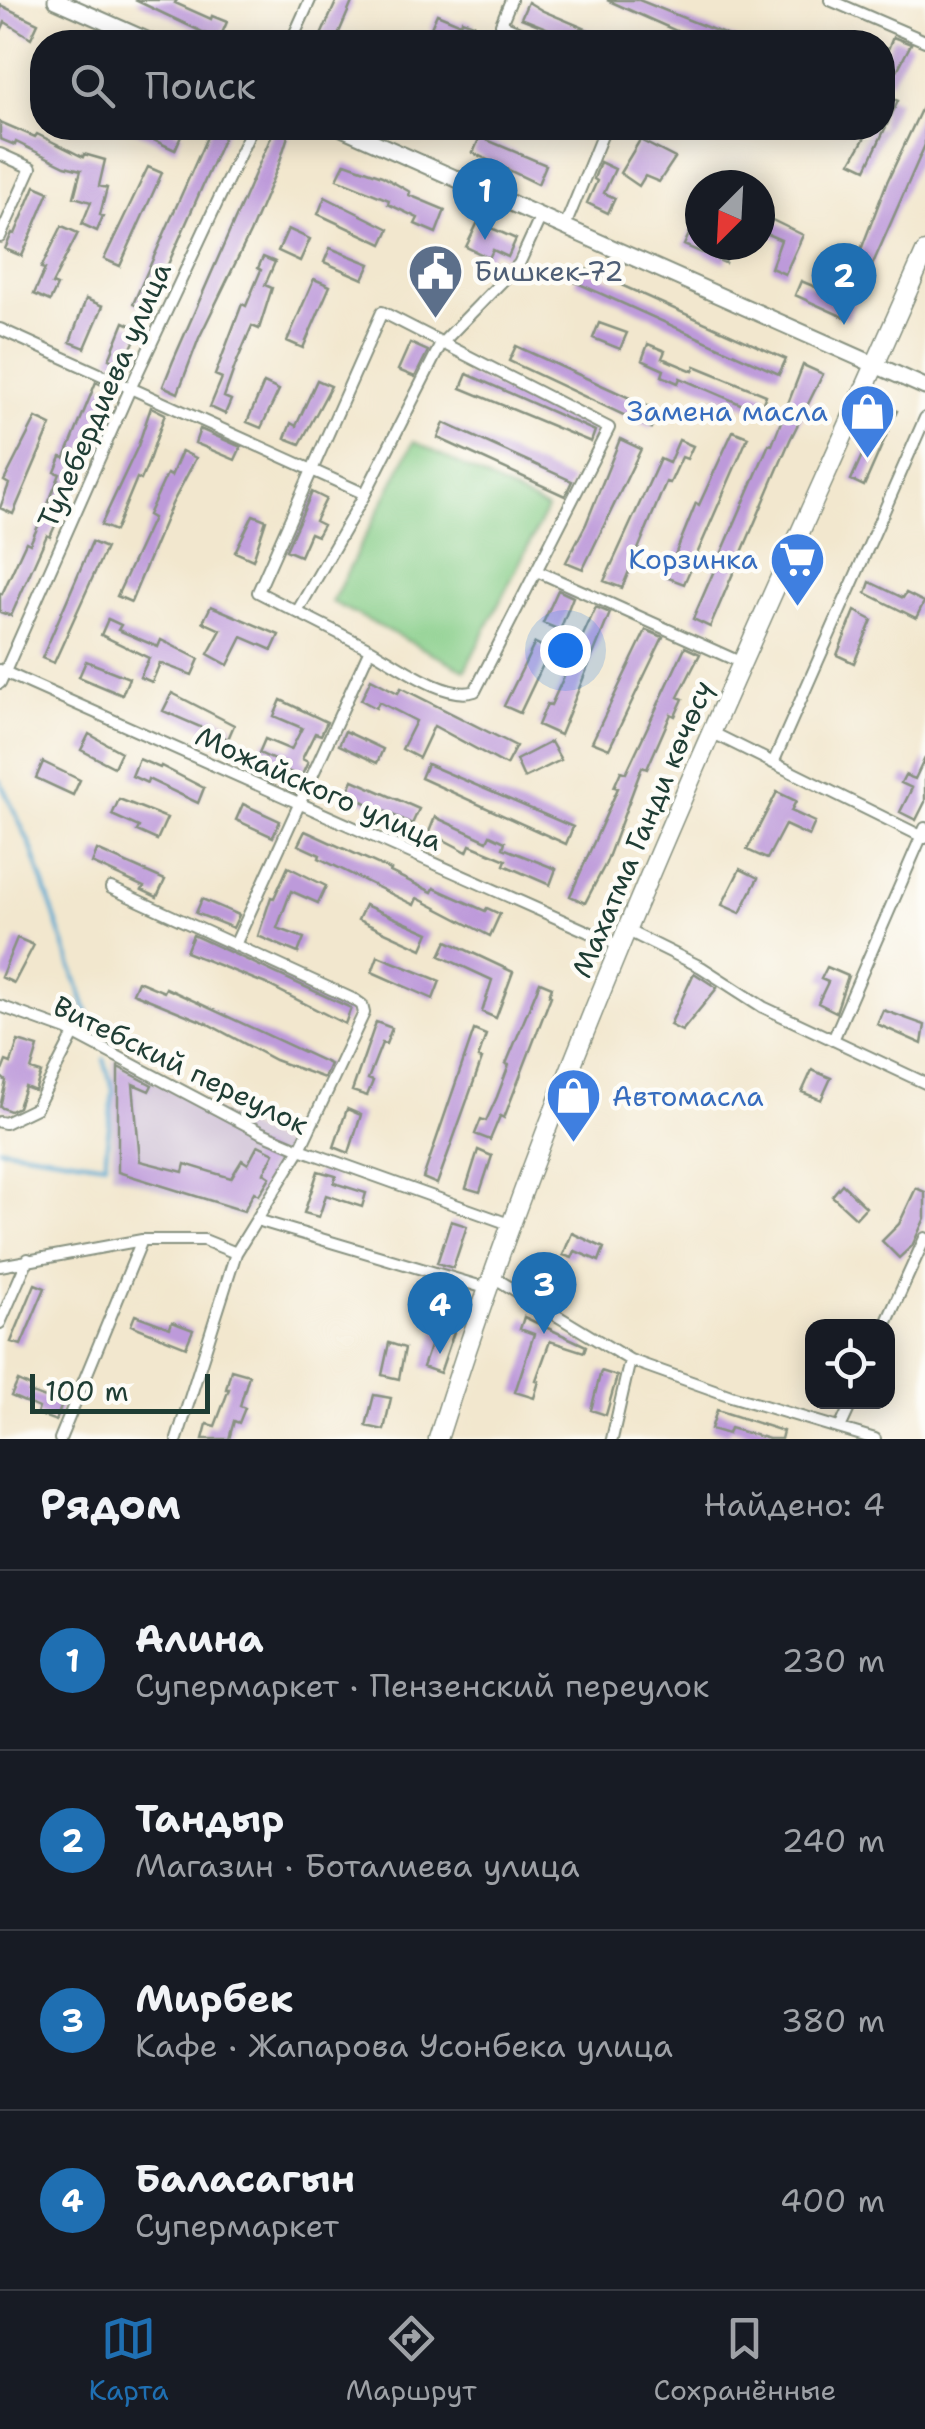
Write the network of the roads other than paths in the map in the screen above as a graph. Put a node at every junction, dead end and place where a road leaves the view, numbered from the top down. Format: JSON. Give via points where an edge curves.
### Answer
{"nodes":[{"id":1,"x":56,"y":0,"type":"edge"},
{"id":2,"x":310,"y":0,"type":"edge"},
{"id":3,"x":511,"y":0,"type":"edge"},
{"id":4,"x":830,"y":0,"type":"edge"},
{"id":5,"x":124,"y":30,"type":"edge"},
{"id":6,"x":296,"y":30,"type":"edge"},
{"id":7,"x":514,"y":30,"type":"edge"},
{"id":8,"x":925,"y":40,"type":"edge"},
{"id":9,"x":246,"y":140,"type":"edge"},
{"id":10,"x":369,"y":140,"type":"edge"},
{"id":11,"x":600,"y":140,"type":"edge"},
{"id":12,"x":0,"y":154,"type":"edge"},
{"id":13,"x":541,"y":216,"type":"junction"},
{"id":14,"x":564,"y":226,"type":"junction"},
{"id":15,"x":0,"y":237,"type":"edge"},
{"id":16,"x":925,"y":252,"type":"edge"},
{"id":17,"x":0,"y":329,"type":"edge"},
{"id":18,"x":440,"y":344,"type":"junction"},
{"id":19,"x":876,"y":365,"type":"junction"},
{"id":20,"x":925,"y":387,"type":"edge"},
{"id":21,"x":130,"y":389,"type":"junction"},
{"id":22,"x":925,"y":418,"type":"edge"},
{"id":23,"x":313,"y":471,"type":"junction"},
{"id":24,"x":364,"y":494,"type":"junction"},
{"id":25,"x":537,"y":571,"type":"junction"},
{"id":26,"x":297,"y":612,"type":"junction"},
{"id":27,"x":370,"y":650,"type":"junction"},
{"id":28,"x":743,"y":664,"type":"junction"},
{"id":29,"x":2,"y":675,"type":"edge"},
{"id":30,"x":713,"y":733,"type":"junction"},
{"id":31,"x":772,"y":763,"type":"junction"},
{"id":32,"x":298,"y":804,"type":"junction"},
{"id":33,"x":924,"y":834,"type":"edge"},
{"id":34,"x":111,"y":888,"type":"dead end"},
{"id":35,"x":623,"y":938,"type":"junction"},
{"id":36,"x":236,"y":945,"type":"junction"},
{"id":37,"x":0,"y":1006,"type":"edge"},
{"id":38,"x":74,"y":1034,"type":"junction"},
{"id":39,"x":832,"y":1040,"type":"junction"},
{"id":40,"x":925,"y":1083,"type":"edge"},
{"id":41,"x":0,"y":1122,"type":"edge"},
{"id":42,"x":300,"y":1149,"type":"junction"},
{"id":43,"x":257,"y":1220,"type":"junction"},
{"id":44,"x":512,"y":1225,"type":"junction"},
{"id":45,"x":925,"y":1238,"type":"edge"},
{"id":46,"x":142,"y":1240,"type":"junction"},
{"id":47,"x":236,"y":1253,"type":"junction"},
{"id":48,"x":28,"y":1258,"type":"junction"},
{"id":49,"x":0,"y":1266,"type":"edge"},
{"id":50,"x":491,"y":1283,"type":"junction"},
{"id":51,"x":889,"y":1319,"type":"edge"},
{"id":52,"x":0,"y":1323,"type":"edge"},
{"id":53,"x":630,"y":1360,"type":"junction"},
{"id":54,"x":847,"y":1409,"type":"edge"},
{"id":55,"x":835,"y":1426,"type":"junction"},
{"id":56,"x":60,"y":1439,"type":"edge"},
{"id":57,"x":177,"y":1439,"type":"edge"},
{"id":58,"x":438,"y":1439,"type":"edge"},
{"id":59,"x":612,"y":1439,"type":"edge"},
{"id":60,"x":826,"y":1439,"type":"edge"},
{"id":61,"x":875,"y":1439,"type":"edge"}],
"edges":[{"from":1,"to":5,"type":"street"},
{"from":2,"to":6,"type":"street"},
{"from":3,"to":7,"type":"street","via":[[500,24]]},
{"from":4,"to":8,"type":"street"},
{"from":9,"to":21,"type":"street","name":"Тулебердиева улица"},
{"from":10,"to":13,"type":"street"},
{"from":11,"to":14,"type":"street"},
{"from":12,"to":15,"type":"street","via":[[31,168]]},
{"from":13,"to":14,"type":"street"},
{"from":13,"to":18,"type":"street","via":[[519,264]]},
{"from":14,"to":19,"type":"street"},
{"from":16,"to":19,"type":"main road","name":"Махатма Ганди көчөсү"},
{"from":17,"to":21,"type":"street"},
{"from":18,"to":23,"type":"street","via":[[382,312]]},
{"from":18,"to":24,"type":"street"},
{"from":18,"to":25,"type":"street","via":[[610,428]]},
{"from":19,"to":20,"type":"street"},
{"from":19,"to":28,"type":"main road","name":"Махатма Ганди көчөсү"},
{"from":21,"to":23,"type":"street"},
{"from":21,"to":29,"type":"street","name":"Тулебердиева улица"},
{"from":22,"to":31,"type":"street"},
{"from":23,"to":24,"type":"street"},
{"from":23,"to":26,"type":"street","via":[[258,592]]},
{"from":24,"to":26,"type":"street"},
{"from":25,"to":27,"type":"street","via":[[475,691],[448,692]]},
{"from":25,"to":28,"type":"street"},
{"from":26,"to":27,"type":"street"},
{"from":27,"to":32,"type":"street"},
{"from":28,"to":30,"type":"main road","name":"Махатма Ганди көчөсү"},
{"from":29,"to":32,"type":"street","name":"Можайского улица"},
{"from":30,"to":31,"type":"street"},
{"from":30,"to":35,"type":"main road","name":"Махатма Ганди көчөсү"},
{"from":31,"to":33,"type":"street"},
{"from":32,"to":35,"type":"street","name":"Можайского улица"},
{"from":32,"to":36,"type":"street"},
{"from":33,"to":39,"type":"street"},
{"from":34,"to":36,"type":"street"},
{"from":35,"to":39,"type":"street","name":"Можайского улица","via":[[701,967]]},
{"from":35,"to":44,"type":"main road","name":"Махатма Ганди көчөсү"},
{"from":36,"to":42,"type":"street","via":[[362,1005]]},
{"from":37,"to":38,"type":"street","name":"Витебский переулок"},
{"from":38,"to":41,"type":"street","via":[[36,1108]]},
{"from":38,"to":42,"type":"street","name":"Витебский переулок"},
{"from":39,"to":40,"type":"street","name":"Можайского улица"},
{"from":42,"to":43,"type":"street"},
{"from":42,"to":44,"type":"street","name":"Витебский переулок"},
{"from":43,"to":47,"type":"street"},
{"from":43,"to":50,"type":"street"},
{"from":44,"to":50,"type":"main road","name":"Махатма Ганди көчөсү"},
{"from":45,"to":51,"type":"street"},
{"from":46,"to":47,"type":"street","via":[[204,1240]]},
{"from":46,"to":48,"type":"street"},
{"from":46,"to":56,"type":"street"},
{"from":47,"to":57,"type":"street"},
{"from":48,"to":49,"type":"street"},
{"from":48,"to":52,"type":"street"},
{"from":50,"to":53,"type":"street"},
{"from":50,"to":58,"type":"main road","name":"Махатма Ганди көчөсү"},
{"from":53,"to":55,"type":"street"},
{"from":53,"to":59,"type":"street"},
{"from":54,"to":55,"type":"street"},
{"from":55,"to":60,"type":"street"},
{"from":55,"to":61,"type":"street"}]}
